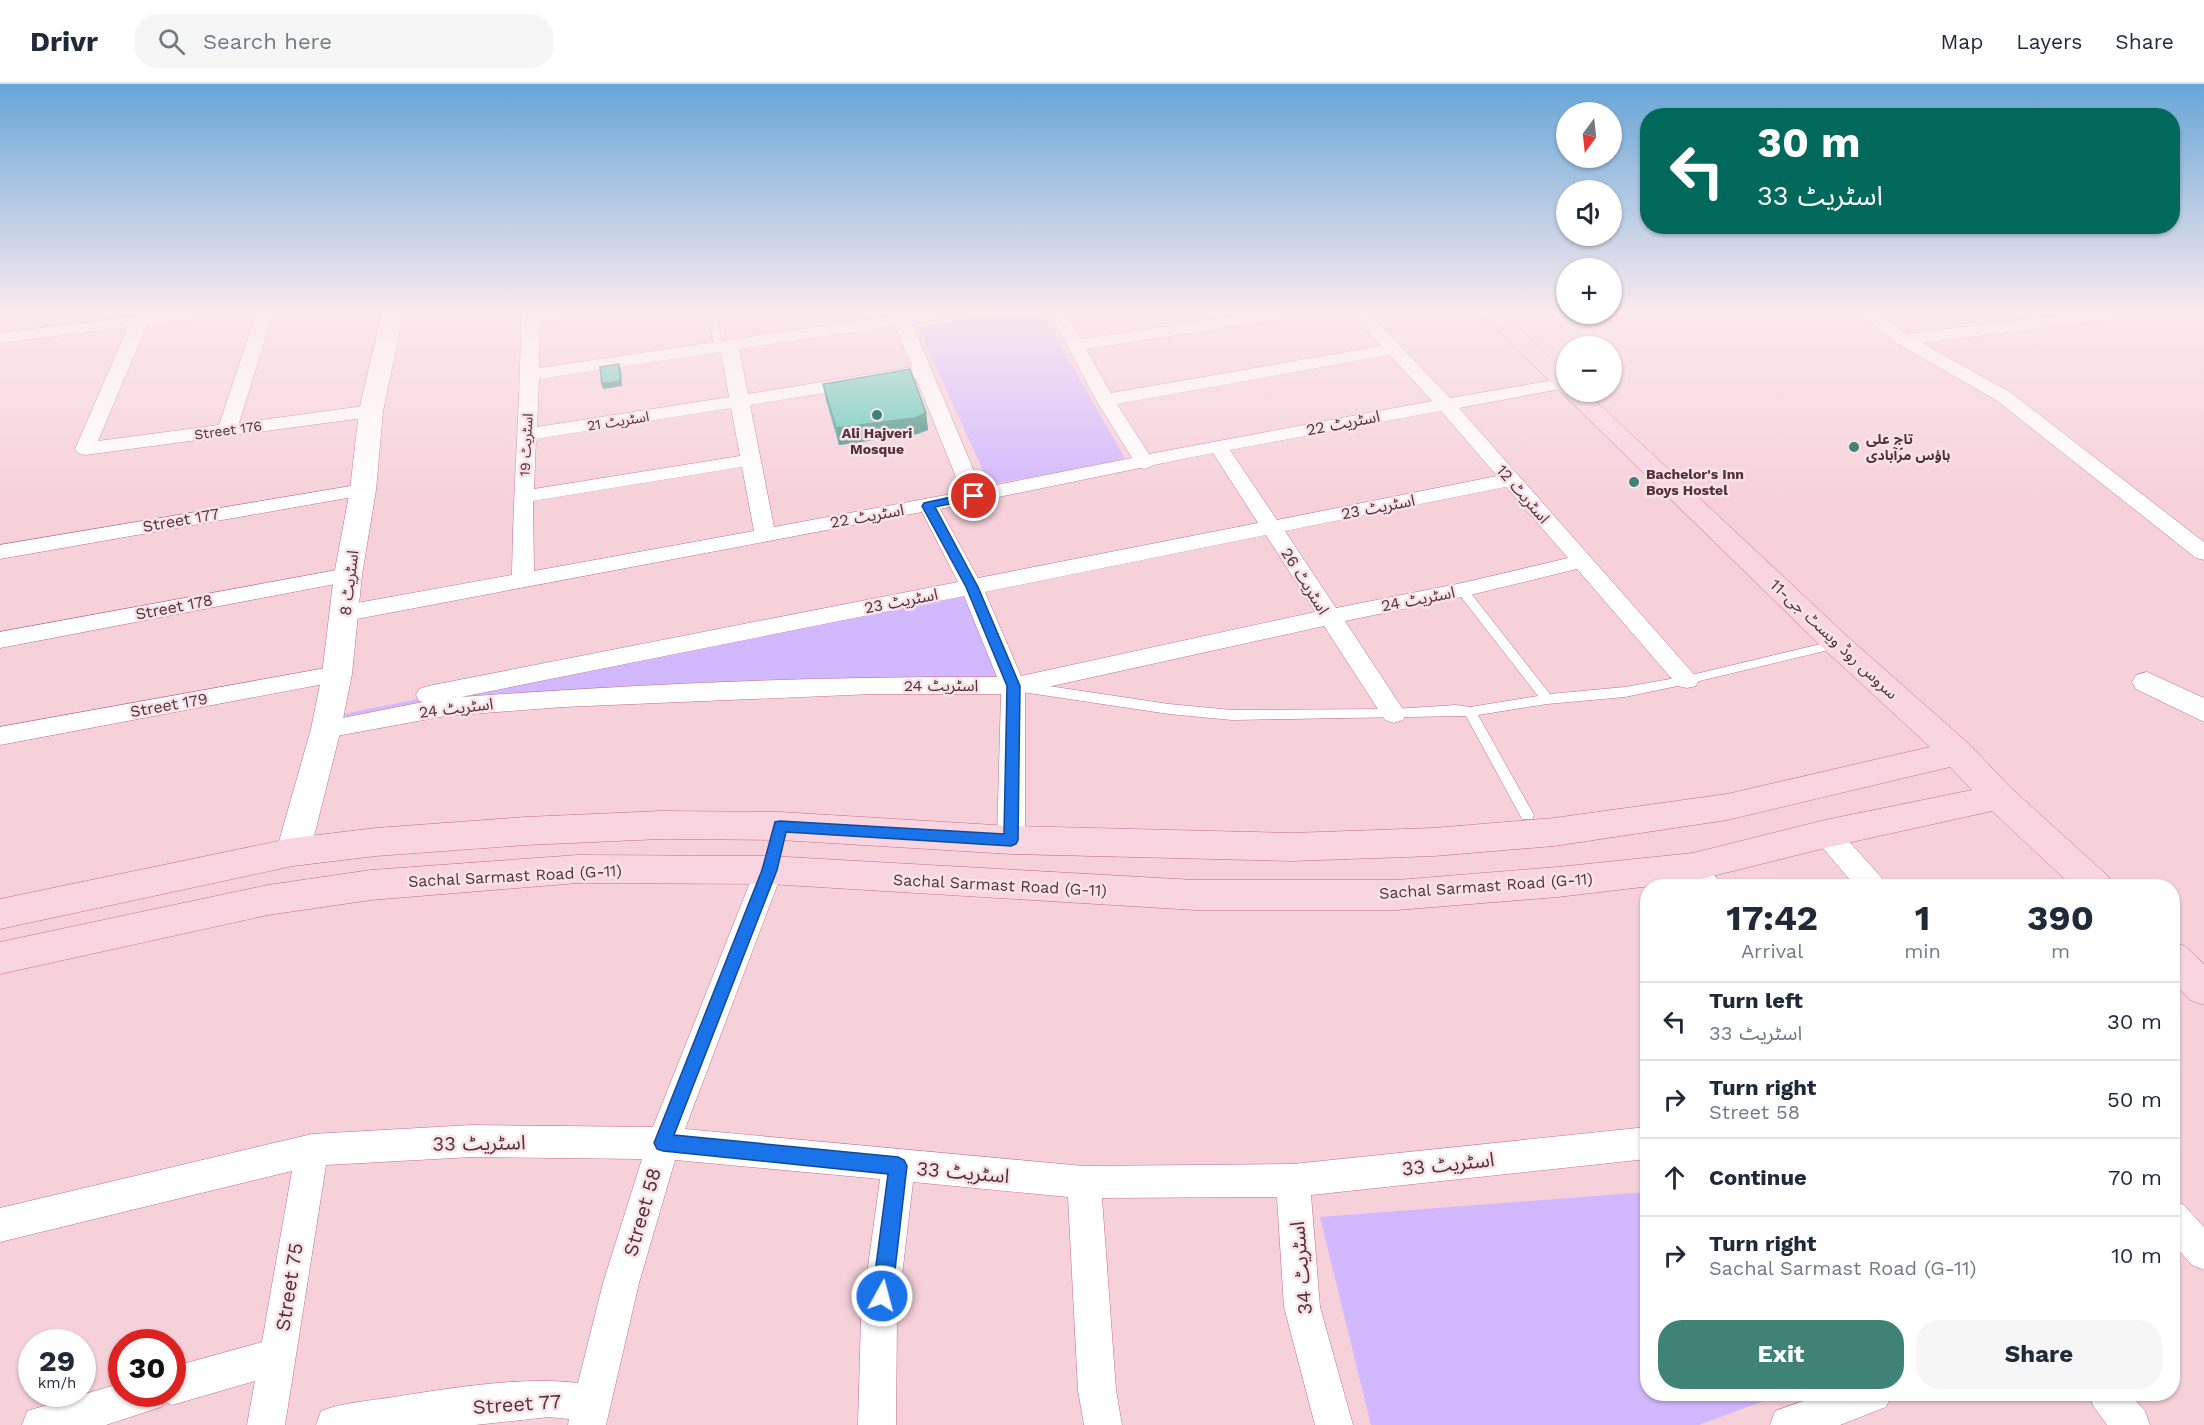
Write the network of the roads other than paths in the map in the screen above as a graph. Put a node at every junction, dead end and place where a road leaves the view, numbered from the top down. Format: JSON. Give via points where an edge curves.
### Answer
{"nodes":[{"id":1,"x":117,"y":374,"type":"edge"},
{"id":2,"x":245,"y":374,"type":"edge"},
{"id":3,"x":379,"y":374,"type":"edge"},
{"id":4,"x":539,"y":374,"type":"edge"},
{"id":5,"x":731,"y":374,"type":"edge"},
{"id":6,"x":908,"y":374,"type":"edge"},
{"id":7,"x":924,"y":374,"type":"edge"},
{"id":8,"x":1091,"y":374,"type":"edge"},
{"id":9,"x":1255,"y":374,"type":"edge"},
{"id":10,"x":1417,"y":374,"type":"edge"},
{"id":11,"x":1963,"y":374,"type":"edge"},
{"id":12,"x":530,"y":375,"type":"joint"},
{"id":13,"x":1556,"y":388,"type":"edge"},
{"id":14,"x":1105,"y":400,"type":"junction"},
{"id":15,"x":739,"y":402,"type":"junction"},
{"id":16,"x":1585,"y":402,"type":"edge"},
{"id":17,"x":1445,"y":404,"type":"junction"},
{"id":18,"x":371,"y":411,"type":"junction"},
{"id":19,"x":227,"y":430,"type":"junction"},
{"id":20,"x":526,"y":435,"type":"junction"},
{"id":21,"x":1218,"y":447,"type":"junction"},
{"id":22,"x":751,"y":460,"type":"junction"},
{"id":23,"x":1144,"y":463,"type":"junction"},
{"id":24,"x":1510,"y":480,"type":"junction"},
{"id":25,"x":363,"y":489,"type":"junction"},
{"id":26,"x":974,"y":496,"type":"junction"},
{"id":27,"x":523,"y":497,"type":"junction"},
{"id":28,"x":928,"y":506,"type":"junction"},
{"id":29,"x":1272,"y":528,"type":"junction"},
{"id":30,"x":765,"y":534,"type":"junction"},
{"id":31,"x":0,"y":552,"type":"edge"},
{"id":32,"x":2204,"y":553,"type":"edge"},
{"id":33,"x":1582,"y":561,"type":"junction"},
{"id":34,"x":348,"y":575,"type":"junction"},
{"id":35,"x":523,"y":580,"type":"junction"},
{"id":36,"x":972,"y":587,"type":"junction"},
{"id":37,"x":1462,"y":590,"type":"junction"},
{"id":38,"x":346,"y":614,"type":"junction"},
{"id":39,"x":1328,"y":617,"type":"junction"},
{"id":40,"x":0,"y":640,"type":"edge"},
{"id":41,"x":1837,"y":644,"type":"junction"},
{"id":42,"x":337,"y":674,"type":"junction"},
{"id":43,"x":1687,"y":680,"type":"junction"},
{"id":44,"x":2147,"y":682,"type":"dead end"},
{"id":45,"x":1014,"y":686,"type":"junction"},
{"id":46,"x":1546,"y":699,"type":"junction"},
{"id":47,"x":2204,"y":711,"type":"edge"},
{"id":48,"x":1470,"y":712,"type":"junction"},
{"id":49,"x":1394,"y":714,"type":"junction"},
{"id":50,"x":326,"y":722,"type":"junction"},
{"id":51,"x":0,"y":736,"type":"edge"},
{"id":52,"x":1957,"y":753,"type":"junction"},
{"id":53,"x":1999,"y":797,"type":"junction"},
{"id":54,"x":1527,"y":815,"type":"dead end"},
{"id":55,"x":780,"y":826,"type":"junction"},
{"id":56,"x":1825,"y":834,"type":"junction"},
{"id":57,"x":1011,"y":840,"type":"junction"},
{"id":58,"x":293,"y":852,"type":"junction"},
{"id":59,"x":770,"y":870,"type":"junction"},
{"id":60,"x":1701,"y":877,"type":"edge"},
{"id":61,"x":1640,"y":879,"type":"edge"},
{"id":62,"x":1644,"y":879,"type":"edge"},
{"id":63,"x":1866,"y":879,"type":"edge"},
{"id":64,"x":2087,"y":879,"type":"edge"},
{"id":65,"x":0,"y":914,"type":"edge"},
{"id":66,"x":0,"y":958,"type":"edge"},
{"id":67,"x":2180,"y":966,"type":"edge"},
{"id":68,"x":2204,"y":988,"type":"edge"},
{"id":69,"x":663,"y":1143,"type":"junction"},
{"id":70,"x":1640,"y":1144,"type":"edge"},
{"id":71,"x":312,"y":1150,"type":"junction"},
{"id":72,"x":898,"y":1166,"type":"junction"},
{"id":73,"x":1293,"y":1180,"type":"junction"},
{"id":74,"x":1084,"y":1182,"type":"junction"},
{"id":75,"x":0,"y":1225,"type":"edge"},
{"id":76,"x":2180,"y":1226,"type":"edge"},
{"id":77,"x":2204,"y":1253,"type":"edge"},
{"id":78,"x":277,"y":1356,"type":"junction"},
{"id":79,"x":186,"y":1382,"type":"edge"},
{"id":80,"x":1854,"y":1401,"type":"edge"},
{"id":81,"x":2112,"y":1401,"type":"edge"},
{"id":82,"x":108,"y":1406,"type":"edge"},
{"id":83,"x":590,"y":1414,"type":"edge"},
{"id":84,"x":41,"y":1425,"type":"edge"},
{"id":85,"x":266,"y":1425,"type":"edge"},
{"id":86,"x":335,"y":1425,"type":"edge"},
{"id":87,"x":877,"y":1425,"type":"edge"},
{"id":88,"x":1103,"y":1425,"type":"edge"},
{"id":89,"x":1334,"y":1425,"type":"edge"},
{"id":90,"x":1789,"y":1425,"type":"edge"},
{"id":91,"x":2131,"y":1425,"type":"edge"}],
"edges":[{"from":1,"to":19,"type":"street","name":"Street 176","via":[[85,449]]},
{"from":2,"to":19,"type":"street"},
{"from":3,"to":18,"type":"street","name":"اسٹریٹ 8"},
{"from":4,"to":12,"type":"street"},
{"from":5,"to":15,"type":"street"},
{"from":6,"to":15,"type":"street","name":"اسٹریٹ 21"},
{"from":7,"to":26,"type":"street"},
{"from":8,"to":14,"type":"street"},
{"from":9,"to":14,"type":"street"},
{"from":10,"to":17,"type":"street","name":"اسٹریٹ 12"},
{"from":11,"to":32,"type":"street","via":[[2003,396]]},
{"from":12,"to":20,"type":"street","name":"اسٹریٹ 19"},
{"from":13,"to":17,"type":"street","name":"اسٹریٹ 22"},
{"from":14,"to":23,"type":"street"},
{"from":15,"to":20,"type":"street","name":"اسٹریٹ 21"},
{"from":15,"to":22,"type":"street"},
{"from":16,"to":41,"type":"main road","name":"سروس روڈ ویسٹ جی-11"},
{"from":17,"to":21,"type":"street","name":"اسٹریٹ 22"},
{"from":17,"to":24,"type":"street","name":"اسٹریٹ 12"},
{"from":18,"to":19,"type":"street","name":"Street 176"},
{"from":18,"to":25,"type":"street","name":"اسٹریٹ 8"},
{"from":20,"to":27,"type":"street","name":"اسٹریٹ 19"},
{"from":21,"to":23,"type":"street","name":"اسٹریٹ 22"},
{"from":21,"to":29,"type":"street","name":"اسٹریٹ 26"},
{"from":22,"to":27,"type":"street"},
{"from":22,"to":30,"type":"street"},
{"from":23,"to":26,"type":"street","name":"اسٹریٹ 22"},
{"from":24,"to":29,"type":"street","name":"اسٹریٹ 23"},
{"from":24,"to":33,"type":"street","name":"اسٹریٹ 12"},
{"from":25,"to":31,"type":"street","name":"Street 177"},
{"from":25,"to":34,"type":"street","name":"اسٹریٹ 8"},
{"from":26,"to":28,"type":"street","name":"اسٹریٹ 22"},
{"from":27,"to":35,"type":"street","name":"اسٹریٹ 19"},
{"from":28,"to":30,"type":"street","name":"اسٹریٹ 22"},
{"from":28,"to":36,"type":"street"},
{"from":29,"to":36,"type":"street","name":"اسٹریٹ 23"},
{"from":29,"to":39,"type":"street","name":"اسٹریٹ 26"},
{"from":30,"to":35,"type":"street","name":"اسٹریٹ 22"},
{"from":33,"to":37,"type":"street","name":"اسٹریٹ 24"},
{"from":33,"to":43,"type":"street","name":"اسٹریٹ 12"},
{"from":34,"to":38,"type":"street","name":"اسٹریٹ 8"},
{"from":34,"to":40,"type":"street","name":"Street 178"},
{"from":35,"to":38,"type":"street","name":"اسٹریٹ 22"},
{"from":36,"to":45,"type":"street"},
{"from":36,"to":50,"type":"street","name":"اسٹریٹ 23"},
{"from":37,"to":39,"type":"street","name":"اسٹریٹ 24"},
{"from":37,"to":46,"type":"lane"},
{"from":38,"to":42,"type":"street","name":"اسٹریٹ 8"},
{"from":39,"to":45,"type":"street","name":"اسٹریٹ 24"},
{"from":39,"to":49,"type":"street","name":"اسٹریٹ 26"},
{"from":41,"to":43,"type":"lane"},
{"from":41,"to":52,"type":"main road","name":"سروس روڈ ویسٹ جی-11"},
{"from":42,"to":50,"type":"street","name":"اسٹریٹ 8"},
{"from":42,"to":51,"type":"street","name":"Street 179"},
{"from":43,"to":46,"type":"lane","via":[[1625,692]]},
{"from":44,"to":47,"type":"street"},
{"from":45,"to":49,"type":"lane","via":[[1232,715]]},
{"from":45,"to":50,"type":"street","name":"اسٹریٹ 24","via":[[873,686],[563,698]]},
{"from":45,"to":57,"type":"street"},
{"from":46,"to":48,"type":"lane"},
{"from":48,"to":49,"type":"lane"},
{"from":48,"to":54,"type":"lane"},
{"from":50,"to":58,"type":"street","name":"اسٹریٹ 8"},
{"from":52,"to":53,"type":"main road","name":"سروس روڈ ویسٹ جی-11"},
{"from":52,"to":57,"type":"main road","via":[[1727,807],[1554,832],[1434,842],[1292,847]]},
{"from":53,"to":56,"type":"main road","name":"Sachal Sarmast Road (G-11)"},
{"from":53,"to":64,"type":"main road","name":"سروس روڈ ویسٹ جی-11"},
{"from":55,"to":57,"type":"main road"},
{"from":55,"to":58,"type":"main road","via":[[661,825],[537,831]]},
{"from":55,"to":59,"type":"main road"},
{"from":56,"to":60,"type":"main road","name":"Sachal Sarmast Road (G-11)"},
{"from":56,"to":63,"type":"street"},
{"from":58,"to":65,"type":"main road"},
{"from":59,"to":61,"type":"main road","name":"Sachal Sarmast Road (G-11)","via":[[1195,895],[1397,895]]},
{"from":59,"to":66,"type":"main road","name":"Sachal Sarmast Road (G-11)","via":[[578,869],[371,885],[268,900]]},
{"from":59,"to":69,"type":"street","name":"Street 58"},
{"from":60,"to":62,"type":"main road","name":"Sachal Sarmast Road (G-11)"},
{"from":67,"to":68,"type":"main road"},
{"from":69,"to":71,"type":"street","name":"اسٹریٹ 33","via":[[472,1142]]},
{"from":69,"to":72,"type":"street","name":"اسٹریٹ 33"},
{"from":69,"to":83,"type":"street","name":"Street 58","via":[[621,1283]]},
{"from":70,"to":73,"type":"street","name":"اسٹریٹ 33"},
{"from":71,"to":75,"type":"street","name":"اسٹریٹ 33"},
{"from":71,"to":78,"type":"street","name":"Street 75"},
{"from":72,"to":74,"type":"street","name":"اسٹریٹ 33"},
{"from":72,"to":87,"type":"street","via":[[879,1318]]},
{"from":73,"to":74,"type":"street","name":"اسٹریٹ 33"},
{"from":73,"to":89,"type":"street","name":"اسٹریٹ 34","via":[[1302,1307]]},
{"from":74,"to":88,"type":"street","via":[[1097,1390]]},
{"from":76,"to":77,"type":"street"},
{"from":78,"to":79,"type":"street"},
{"from":78,"to":85,"type":"street","name":"Street 75"},
{"from":80,"to":90,"type":"street"},
{"from":81,"to":91,"type":"street"},
{"from":82,"to":84,"type":"street"},
{"from":83,"to":86,"type":"street","name":"Street 77","via":[[549,1398]]}]}
